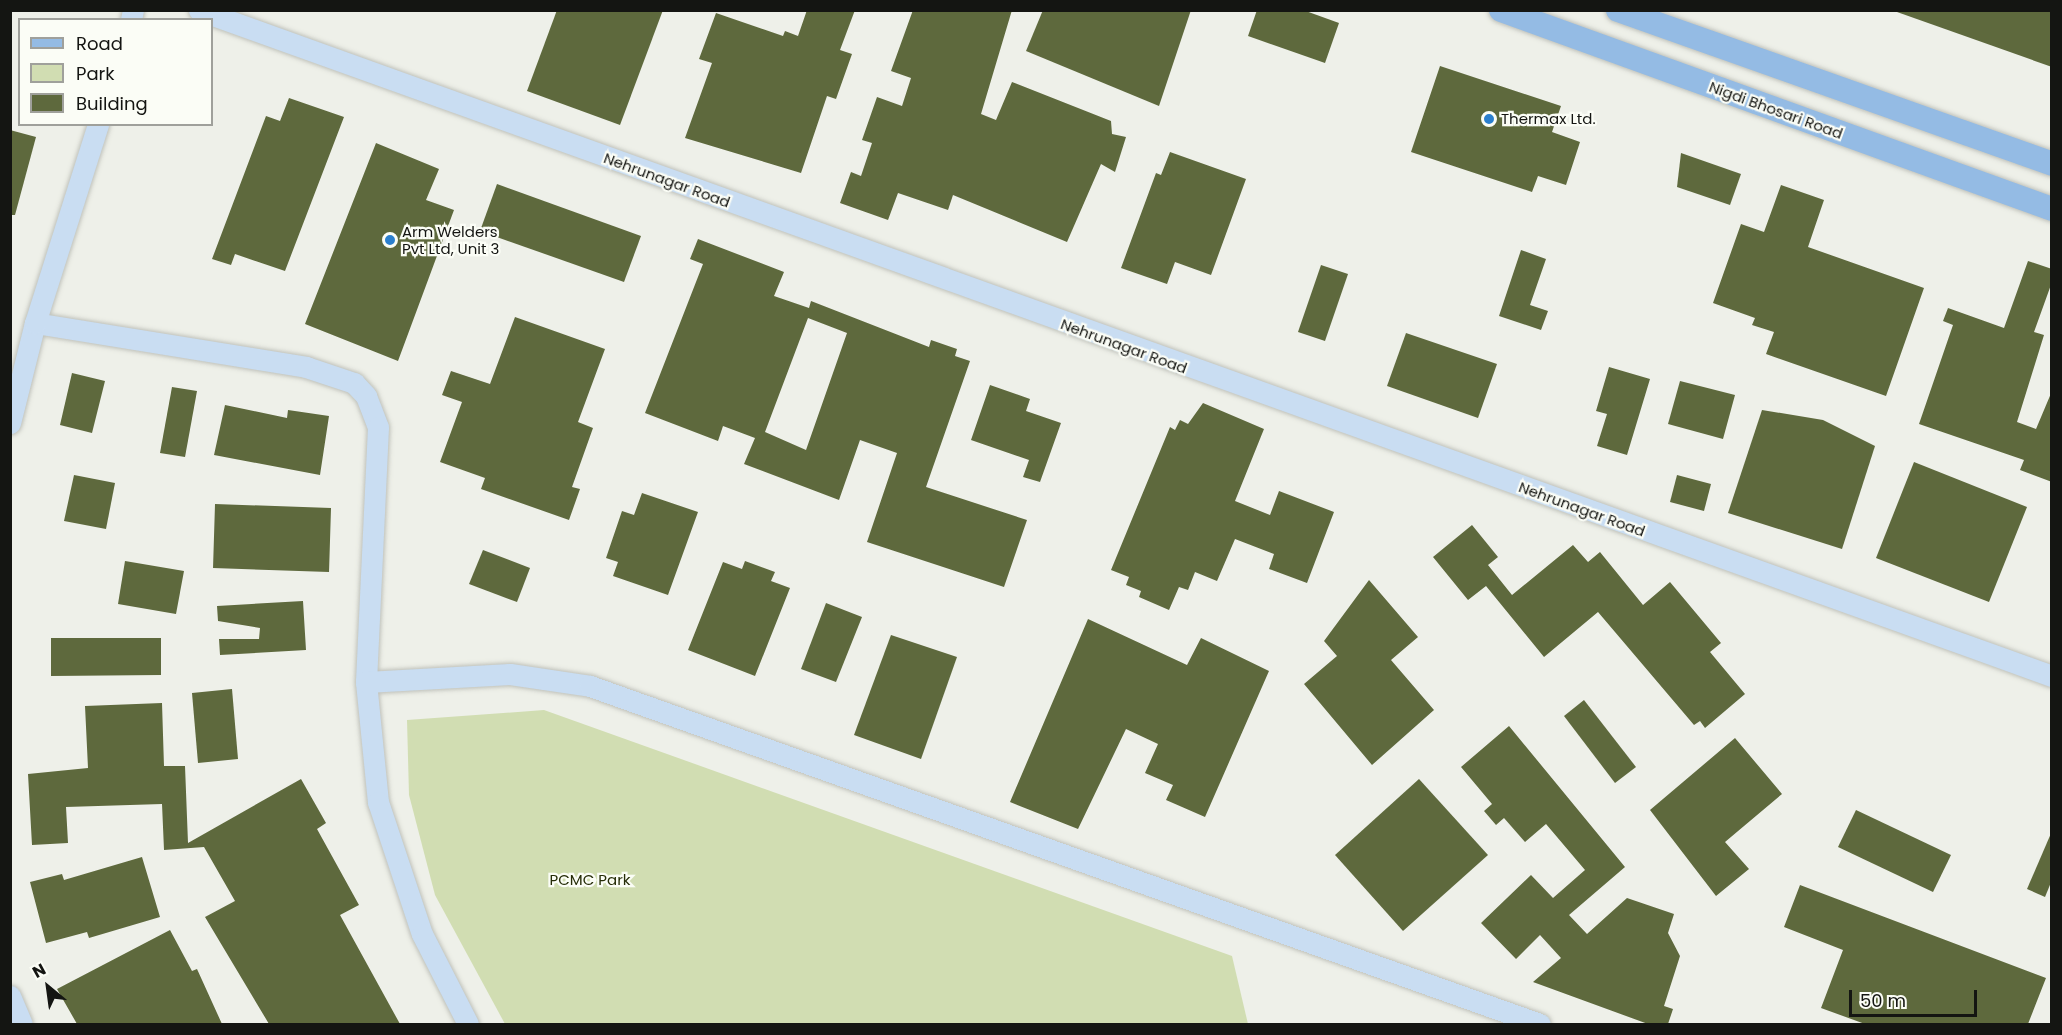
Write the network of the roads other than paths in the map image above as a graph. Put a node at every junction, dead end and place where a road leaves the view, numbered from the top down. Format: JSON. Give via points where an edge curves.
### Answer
{"nodes":[{"id":1,"x":199,"y":10,"type":"edge"},
{"id":2,"x":1501,"y":10,"type":"edge"},
{"id":3,"x":1618,"y":10,"type":"edge"},
{"id":4,"x":97,"y":126,"type":"edge"},
{"id":5,"x":2052,"y":164,"type":"edge"},
{"id":6,"x":2052,"y":209,"type":"edge"},
{"id":7,"x":35,"y":323,"type":"junction"},
{"id":8,"x":10,"y":423,"type":"edge"},
{"id":9,"x":2052,"y":676,"type":"edge"},
{"id":10,"x":366,"y":682,"type":"junction"},
{"id":11,"x":10,"y":996,"type":"edge"},
{"id":12,"x":22,"y":1024,"type":"edge"},
{"id":13,"x":468,"y":1024,"type":"edge"},
{"id":14,"x":1540,"y":1024,"type":"edge"}],
"edges":[{"from":1,"to":9,"type":"street","name":"Nehrunagar Road"},
{"from":2,"to":6,"type":"main road","name":"Nigdi Bhosari Road"},
{"from":3,"to":5,"type":"main road"},
{"from":4,"to":7,"type":"street"},
{"from":7,"to":8,"type":"street"},
{"from":7,"to":10,"type":"street","via":[[306,367],[354,383],[366,396],[375,412],[378,448]]},
{"from":10,"to":13,"type":"street","via":[[371,754],[390,850],[422,934]]},
{"from":10,"to":14,"type":"street","via":[[510,674],[590,686]]},
{"from":11,"to":12,"type":"street"}]}
